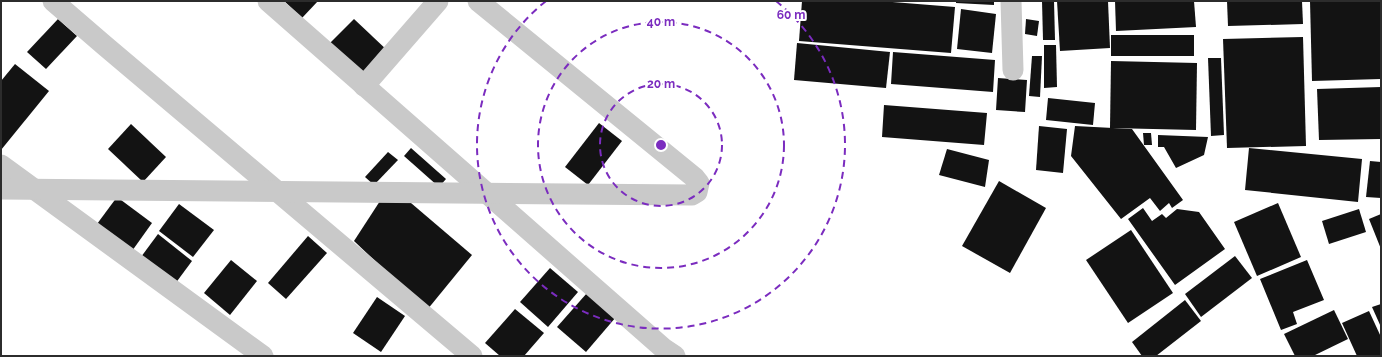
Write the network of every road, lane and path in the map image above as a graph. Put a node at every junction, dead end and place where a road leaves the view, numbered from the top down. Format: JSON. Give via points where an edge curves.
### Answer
{"nodes":[{"id":1,"x":53,"y":1,"type":"edge"},
{"id":2,"x":268,"y":1,"type":"edge"},
{"id":3,"x":438,"y":1,"type":"edge"},
{"id":4,"x":478,"y":1,"type":"edge"},
{"id":5,"x":1011,"y":1,"type":"edge"},
{"id":6,"x":1013,"y":70,"type":"dead end"},
{"id":7,"x":364,"y":86,"type":"junction"},
{"id":8,"x":1,"y":165,"type":"edge"},
{"id":9,"x":1,"y":189,"type":"edge"},
{"id":10,"x":34,"y":190,"type":"junction"},
{"id":11,"x":276,"y":192,"type":"junction"},
{"id":12,"x":488,"y":193,"type":"junction"},
{"id":13,"x":666,"y":353,"type":"edge"},
{"id":14,"x":263,"y":356,"type":"edge"},
{"id":15,"x":472,"y":356,"type":"edge"}],
"edges":[{"from":1,"to":11,"type":"street"},
{"from":2,"to":7,"type":"street"},
{"from":3,"to":7,"type":"street"},
{"from":4,"to":12,"type":"street","via":[[699,183],[697,192],[692,195]]},
{"from":5,"to":6,"type":"street"},
{"from":7,"to":12,"type":"street"},
{"from":8,"to":10,"type":"street"},
{"from":9,"to":10,"type":"street"},
{"from":10,"to":11,"type":"street"},
{"from":10,"to":14,"type":"street"},
{"from":11,"to":12,"type":"street"},
{"from":11,"to":15,"type":"street"},
{"from":12,"to":13,"type":"street"}]}
